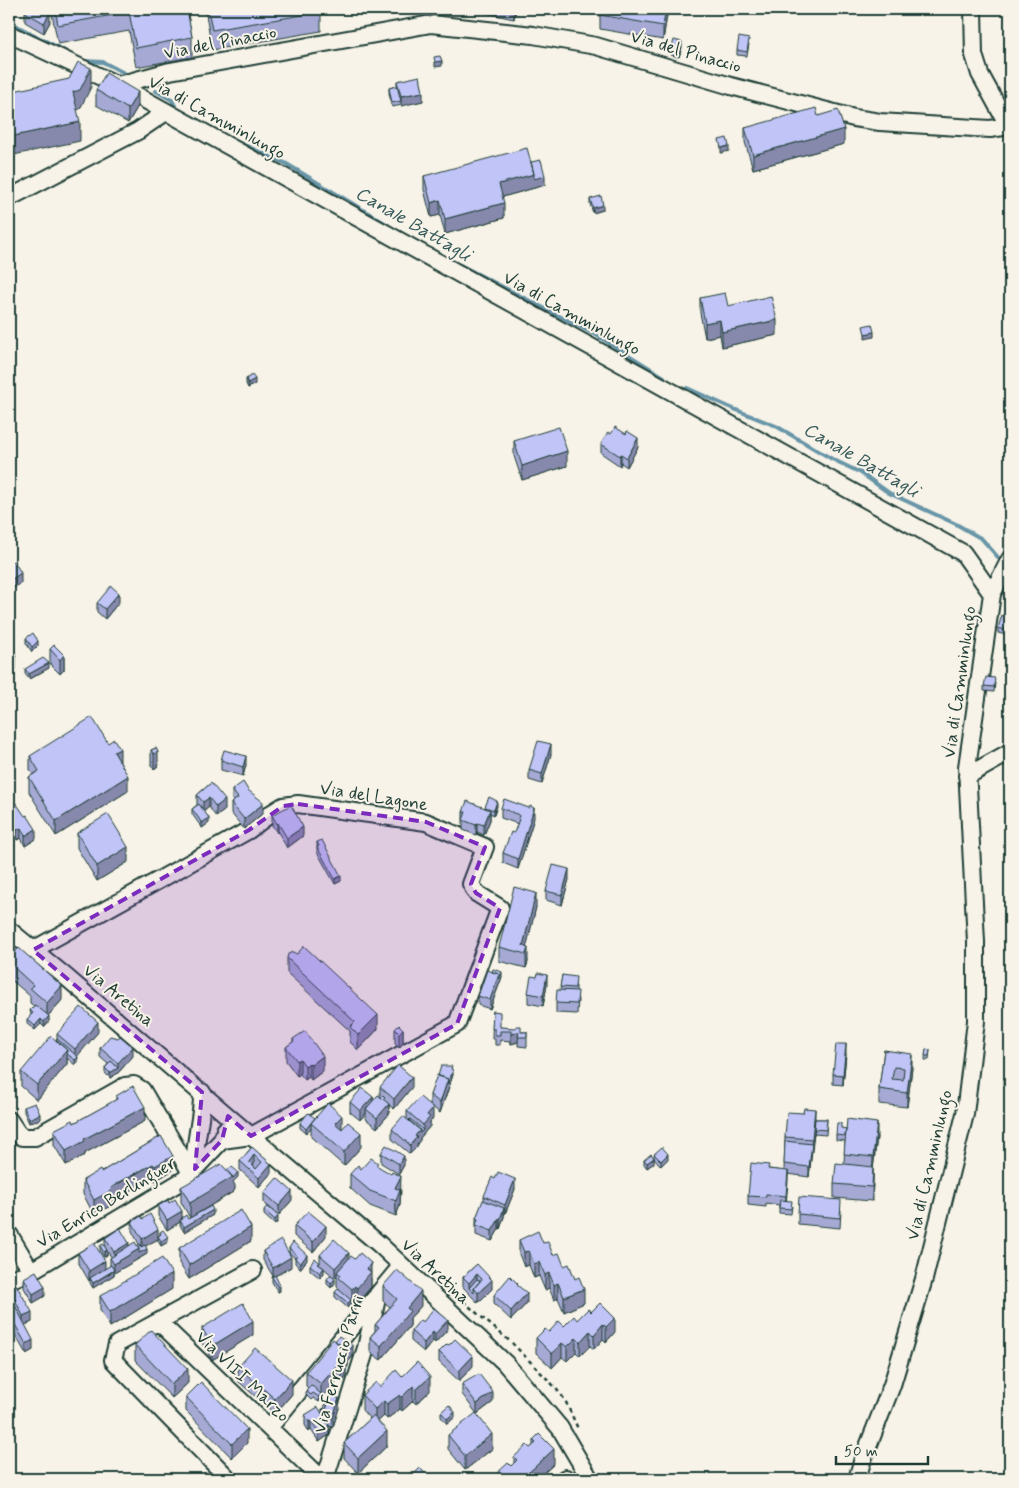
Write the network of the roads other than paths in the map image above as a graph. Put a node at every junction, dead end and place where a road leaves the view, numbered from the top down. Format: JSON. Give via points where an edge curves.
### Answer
{"nodes":[{"id":1,"x":973,"y":9,"type":"edge"},
{"id":2,"x":9,"y":34,"type":"edge"},
{"id":3,"x":93,"y":75,"type":"junction"},
{"id":4,"x":118,"y":85,"type":"junction"},
{"id":5,"x":166,"y":112,"type":"junction"},
{"id":6,"x":1009,"y":127,"type":"edge"},
{"id":7,"x":9,"y":198,"type":"edge"},
{"id":8,"x":1007,"y":564,"type":"edge"},
{"id":9,"x":992,"y":594,"type":"junction"},
{"id":10,"x":1010,"y":752,"type":"edge"},
{"id":11,"x":967,"y":776,"type":"junction"},
{"id":12,"x":9,"y":930,"type":"edge"},
{"id":13,"x":33,"y":950,"type":"junction"},
{"id":14,"x":202,"y":1092,"type":"junction"},
{"id":15,"x":228,"y":1116,"type":"junction"},
{"id":16,"x":9,"y":1120,"type":"edge"},
{"id":17,"x":199,"y":1135,"type":"junction"},
{"id":18,"x":251,"y":1136,"type":"junction"},
{"id":19,"x":222,"y":1140,"type":"junction"},
{"id":20,"x":193,"y":1171,"type":"junction"},
{"id":21,"x":9,"y":1234,"type":"edge"},
{"id":22,"x":401,"y":1266,"type":"junction"},
{"id":23,"x":31,"y":1270,"type":"junction"},
{"id":24,"x":253,"y":1270,"type":"dead end"},
{"id":25,"x":9,"y":1280,"type":"edge"},
{"id":26,"x":378,"y":1294,"type":"junction"},
{"id":27,"x":159,"y":1322,"type":"junction"},
{"id":28,"x":269,"y":1428,"type":"junction"},
{"id":29,"x":226,"y":1476,"type":"dead end"},
{"id":30,"x":324,"y":1479,"type":"edge"},
{"id":31,"x":590,"y":1479,"type":"edge"},
{"id":32,"x":857,"y":1479,"type":"edge"}],
"edges":[{"from":1,"to":6,"type":"street","via":[[974,55],[980,74]]},
{"from":2,"to":3,"type":"street"},
{"from":3,"to":4,"type":"street"},
{"from":3,"to":5,"type":"street"},
{"from":4,"to":5,"type":"street","name":"Via di Camminlungo"},
{"from":4,"to":6,"type":"street","name":"Via del Pinaccio","via":[[170,71],[431,24],[533,35],[596,46],[854,118],[990,129]]},
{"from":5,"to":7,"type":"street","via":[[138,131]]},
{"from":5,"to":9,"type":"street","name":"Via di Camminlungo","via":[[963,553]]},
{"from":8,"to":9,"type":"street","name":"Via di Camminlungo"},
{"from":9,"to":11,"type":"street","name":"Via di Camminlungo"},
{"from":10,"to":11,"type":"street","name":"Via di Camminlungo"},
{"from":11,"to":32,"type":"street","name":"Via di Camminlungo","via":[[976,942],[976,1021],[965,1114],[924,1279],[892,1386]]},
{"from":12,"to":13,"type":"street","name":"Via Aretina"},
{"from":13,"to":14,"type":"street","name":"Via Aretina"},
{"from":13,"to":18,"type":"street","name":"Via del Lagone","via":[[249,830],[283,806],[298,804],[426,822],[485,847],[471,884],[476,893],[500,908],[457,1024]]},
{"from":14,"to":15,"type":"street","name":"Via Aretina"},
{"from":14,"to":17,"type":"street","name":"Via Enrico Berlinguer"},
{"from":15,"to":17,"type":"street"},
{"from":15,"to":18,"type":"street","name":"Via Aretina"},
{"from":15,"to":19,"type":"street","name":"Via Enrico Berlinguer"},
{"from":16,"to":20,"type":"street","via":[[22,1137],[35,1137],[125,1086],[134,1085],[142,1090]]},
{"from":17,"to":20,"type":"street","name":"Via Enrico Berlinguer"},
{"from":18,"to":19,"type":"street"},
{"from":18,"to":22,"type":"street","name":"Via Aretina"},
{"from":19,"to":20,"type":"street","name":"Via Enrico Berlinguer"},
{"from":20,"to":23,"type":"street","name":"Via Enrico Berlinguer","via":[[186,1179]]},
{"from":21,"to":23,"type":"street"},
{"from":22,"to":26,"type":"street","name":"Via Ferruccio Parri"},
{"from":22,"to":31,"type":"street","name":"Via Aretina","via":[[505,1363],[560,1428]]},
{"from":23,"to":25,"type":"street","name":"Via Enrico Berlinguer"},
{"from":24,"to":27,"type":"street"},
{"from":26,"to":28,"type":"street"},
{"from":26,"to":30,"type":"street","name":"Via Ferruccio Parri","via":[[366,1348]]},
{"from":27,"to":28,"type":"street","name":"Via VIII Marzo"},
{"from":27,"to":29,"type":"street","via":[[116,1344],[113,1360]]},
{"from":28,"to":30,"type":"street","name":"Via VIII Marzo"}]}
